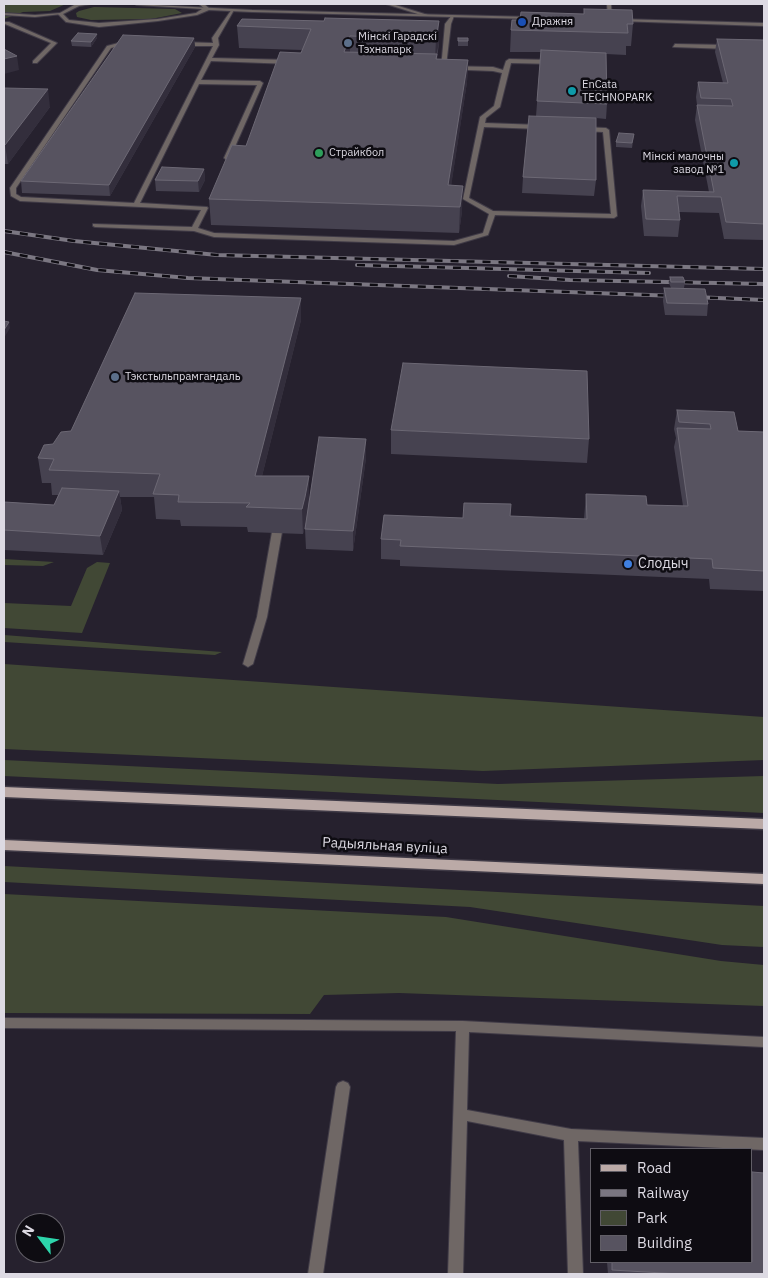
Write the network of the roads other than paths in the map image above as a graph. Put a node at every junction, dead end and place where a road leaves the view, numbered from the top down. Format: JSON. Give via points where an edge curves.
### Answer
{"nodes":[{"id":1,"x":89,"y":4,"type":"edge"},
{"id":2,"x":137,"y":4,"type":"edge"},
{"id":3,"x":201,"y":4,"type":"edge"},
{"id":4,"x":388,"y":4,"type":"edge"},
{"id":5,"x":609,"y":4,"type":"edge"},
{"id":6,"x":208,"y":9,"type":"junction"},
{"id":7,"x":232,"y":10,"type":"junction"},
{"id":8,"x":4,"y":14,"type":"edge"},
{"id":9,"x":60,"y":14,"type":"junction"},
{"id":10,"x":426,"y":15,"type":"junction"},
{"id":11,"x":452,"y":16,"type":"junction"},
{"id":12,"x":543,"y":18,"type":"edge"},
{"id":13,"x":603,"y":20,"type":"edge"},
{"id":14,"x":610,"y":20,"type":"junction"},
{"id":15,"x":7,"y":23,"type":"dead end"},
{"id":16,"x":764,"y":24,"type":"edge"},
{"id":17,"x":138,"y":43,"type":"edge"},
{"id":18,"x":177,"y":44,"type":"edge"},
{"id":19,"x":216,"y":45,"type":"junction"},
{"id":20,"x":675,"y":46,"type":"dead end"},
{"id":21,"x":735,"y":48,"type":"edge"},
{"id":22,"x":209,"y":59,"type":"junction"},
{"id":23,"x":35,"y":62,"type":"dead end"},
{"id":24,"x":297,"y":63,"type":"edge"},
{"id":25,"x":564,"y":63,"type":"edge"},
{"id":26,"x":434,"y":67,"type":"edge"},
{"id":27,"x":443,"y":68,"type":"junction"},
{"id":28,"x":505,"y":72,"type":"junction"},
{"id":29,"x":198,"y":82,"type":"junction"},
{"id":30,"x":481,"y":125,"type":"junction"},
{"id":31,"x":548,"y":128,"type":"edge"},
{"id":32,"x":577,"y":129,"type":"edge"},
{"id":33,"x":225,"y":163,"type":"edge"},
{"id":34,"x":209,"y":199,"type":"edge"},
{"id":35,"x":136,"y":205,"type":"junction"},
{"id":36,"x":205,"y":208,"type":"junction"},
{"id":37,"x":492,"y":213,"type":"junction"},
{"id":38,"x":95,"y":225,"type":"dead end"},
{"id":39,"x":194,"y":230,"type":"junction"},
{"id":40,"x":277,"y":532,"type":"edge"},
{"id":41,"x":248,"y":664,"type":"dead end"},
{"id":42,"x":4,"y":792,"type":"edge"},
{"id":43,"x":764,"y":824,"type":"edge"},
{"id":44,"x":4,"y":845,"type":"edge"},
{"id":45,"x":764,"y":879,"type":"edge"},
{"id":46,"x":4,"y":1023,"type":"edge"},
{"id":47,"x":463,"y":1026,"type":"junction"},
{"id":48,"x":764,"y":1042,"type":"edge"},
{"id":49,"x":343,"y":1088,"type":"dead end"},
{"id":50,"x":459,"y":1114,"type":"junction"},
{"id":51,"x":571,"y":1135,"type":"junction"},
{"id":52,"x":764,"y":1144,"type":"edge"},
{"id":53,"x":315,"y":1274,"type":"edge"},
{"id":54,"x":455,"y":1274,"type":"edge"},
{"id":55,"x":576,"y":1274,"type":"edge"}],
"edges":[{"from":1,"to":9,"type":"street","via":[[78,5]]},
{"from":2,"to":6,"type":"street"},
{"from":3,"to":6,"type":"street"},
{"from":4,"to":10,"type":"street"},
{"from":5,"to":14,"type":"street"},
{"from":6,"to":7,"type":"street"},
{"from":6,"to":9,"type":"street","via":[[198,14],[158,20],[99,25],[68,22]]},
{"from":7,"to":10,"type":"street"},
{"from":7,"to":19,"type":"street","via":[[215,39]]},
{"from":8,"to":9,"type":"street"},
{"from":10,"to":11,"type":"street"},
{"from":11,"to":12,"type":"street"},
{"from":11,"to":27,"type":"street","via":[[448,24]]},
{"from":13,"to":14,"type":"street"},
{"from":14,"to":16,"type":"street"},
{"from":15,"to":23,"type":"street","via":[[54,43]]},
{"from":17,"to":35,"type":"street","via":[[109,47],[13,188],[13,195],[20,199]]},
{"from":18,"to":19,"type":"street"},
{"from":19,"to":22,"type":"street"},
{"from":20,"to":21,"type":"street"},
{"from":22,"to":24,"type":"street"},
{"from":22,"to":29,"type":"street"},
{"from":25,"to":28,"type":"street","via":[[509,61]]},
{"from":26,"to":27,"type":"street"},
{"from":27,"to":28,"type":"street"},
{"from":28,"to":30,"type":"street","via":[[496,107],[483,117]]},
{"from":29,"to":33,"type":"street","via":[[260,83]]},
{"from":29,"to":35,"type":"street"},
{"from":30,"to":31,"type":"street"},
{"from":30,"to":37,"type":"street","via":[[466,199]]},
{"from":32,"to":37,"type":"street","via":[[606,130],[614,216]]},
{"from":34,"to":36,"type":"street"},
{"from":35,"to":36,"type":"street"},
{"from":36,"to":39,"type":"street"},
{"from":37,"to":39,"type":"street","via":[[486,234],[454,243],[214,235]]},
{"from":38,"to":39,"type":"street"},
{"from":40,"to":41,"type":"street","via":[[262,617]]},
{"from":42,"to":43,"type":"main road"},
{"from":44,"to":45,"type":"main road","name":"Радыяльная вуліца"},
{"from":46,"to":47,"type":"street"},
{"from":47,"to":48,"type":"street"},
{"from":47,"to":50,"type":"street"},
{"from":49,"to":53,"type":"street"},
{"from":50,"to":51,"type":"street"},
{"from":50,"to":54,"type":"street"},
{"from":51,"to":52,"type":"street"},
{"from":51,"to":55,"type":"street"}]}
